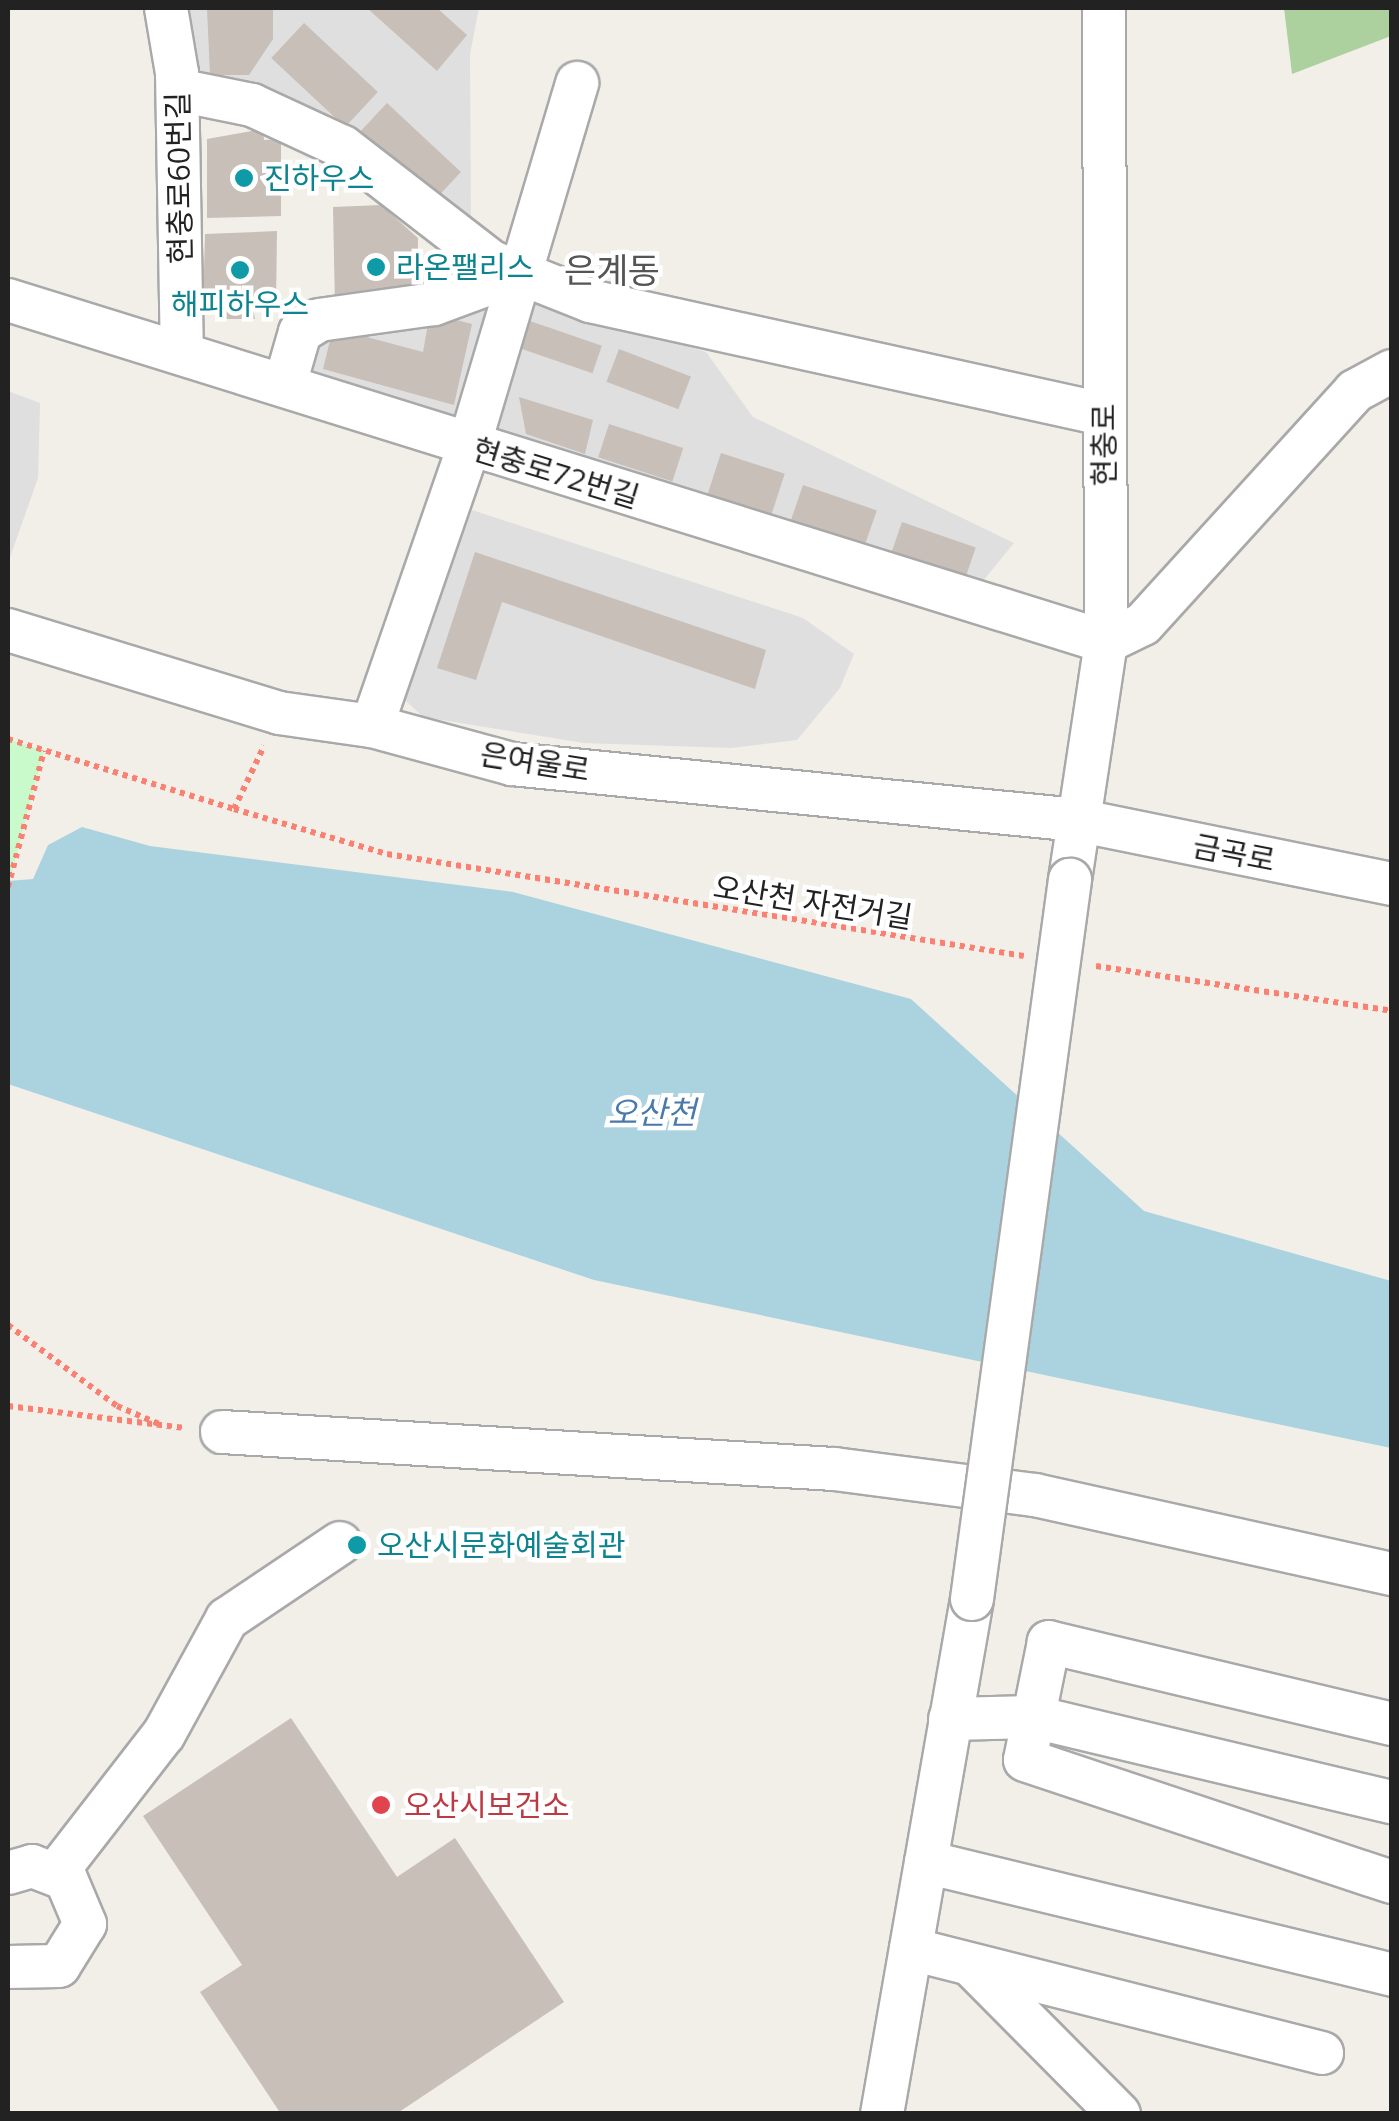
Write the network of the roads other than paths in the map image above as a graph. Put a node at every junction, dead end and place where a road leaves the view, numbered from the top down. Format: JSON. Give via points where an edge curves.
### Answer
{"nodes":[{"id":1,"x":166,"y":8,"type":"edge"},
{"id":2,"x":1104,"y":8,"type":"edge"},
{"id":3,"x":577,"y":83,"type":"dead end"},
{"id":4,"x":178,"y":90,"type":"junction"},
{"id":5,"x":521,"y":272,"type":"junction"},
{"id":6,"x":8,"y":300,"type":"edge"},
{"id":7,"x":182,"y":350,"type":"junction"},
{"id":8,"x":1392,"y":372,"type":"edge"},
{"id":9,"x":285,"y":384,"type":"junction"},
{"id":10,"x":1104,"y":414,"type":"junction"},
{"id":11,"x":469,"y":446,"type":"junction"},
{"id":12,"x":8,"y":630,"type":"edge"},
{"id":13,"x":1106,"y":642,"type":"junction"},
{"id":14,"x":372,"y":726,"type":"junction"},
{"id":15,"x":1076,"y":820,"type":"junction"},
{"id":16,"x":1392,"y":884,"type":"edge"},
{"id":17,"x":222,"y":1432,"type":"dead end"},
{"id":18,"x":340,"y":1542,"type":"dead end"},
{"id":19,"x":1392,"y":1574,"type":"edge"},
{"id":20,"x":1034,"y":1716,"type":"junction"},
{"id":21,"x":950,"y":1719,"type":"junction"},
{"id":22,"x":1392,"y":1724,"type":"edge"},
{"id":23,"x":1392,"y":1802,"type":"edge"},
{"id":24,"x":926,"y":1862,"type":"junction"},
{"id":25,"x":8,"y":1873,"type":"edge"},
{"id":26,"x":56,"y":1873,"type":"junction"},
{"id":27,"x":1392,"y":1882,"type":"edge"},
{"id":28,"x":911,"y":1949,"type":"junction"},
{"id":29,"x":971,"y":1964,"type":"junction"},
{"id":30,"x":8,"y":1967,"type":"edge"},
{"id":31,"x":1392,"y":1975,"type":"edge"},
{"id":32,"x":1322,"y":2053,"type":"dead end"},
{"id":33,"x":882,"y":2114,"type":"edge"},
{"id":34,"x":1119,"y":2114,"type":"edge"}],
"edges":[{"from":1,"to":4,"type":"street","name":"현충로60번길"},
{"from":2,"to":10,"type":"street","name":"현충로"},
{"from":3,"to":5,"type":"street"},
{"from":4,"to":5,"type":"street","via":[[252,105],[344,147],[446,232]]},
{"from":4,"to":7,"type":"street","name":"현충로60번길"},
{"from":5,"to":9,"type":"street","via":[[434,304],[318,320],[300,332]]},
{"from":5,"to":10,"type":"street","via":[[590,301],[749,343]]},
{"from":5,"to":11,"type":"street"},
{"from":6,"to":7,"type":"street","name":"현충로72번길"},
{"from":7,"to":9,"type":"street","name":"현충로72번길"},
{"from":8,"to":13,"type":"street","via":[[1355,391],[1143,624]]},
{"from":9,"to":11,"type":"street","name":"현충로72번길"},
{"from":10,"to":13,"type":"street","name":"현충로"},
{"from":11,"to":13,"type":"street","name":"현충로72번길"},
{"from":11,"to":14,"type":"street"},
{"from":12,"to":14,"type":"street","name":"은여울로","via":[[279,713]]},
{"from":13,"to":15,"type":"street","name":"현충로"},
{"from":14,"to":15,"type":"street","name":"은여울로","via":[[512,764]]},
{"from":15,"to":16,"type":"street","name":"금곡로"},
{"from":15,"to":21,"type":"street","name":"현충로","bridge":true,"via":[[972,1599]]},
{"from":17,"to":19,"type":"street","via":[[834,1469],[1035,1495]]},
{"from":18,"to":26,"type":"street","via":[[227,1619],[164,1734]]},
{"from":20,"to":21,"type":"street"},
{"from":20,"to":22,"type":"street","via":[[1049,1642]]},
{"from":20,"to":23,"type":"street"},
{"from":20,"to":27,"type":"street","via":[[1025,1760]]},
{"from":21,"to":24,"type":"street","name":"현충로"},
{"from":24,"to":28,"type":"street","name":"현충로"},
{"from":24,"to":31,"type":"street"},
{"from":25,"to":26,"type":"street"},
{"from":26,"to":30,"type":"street","via":[[84,1908],[81,1941],[43,1972]]},
{"from":28,"to":29,"type":"street"},
{"from":28,"to":33,"type":"street","name":"현충로"},
{"from":29,"to":32,"type":"street"},
{"from":29,"to":34,"type":"street"}]}
